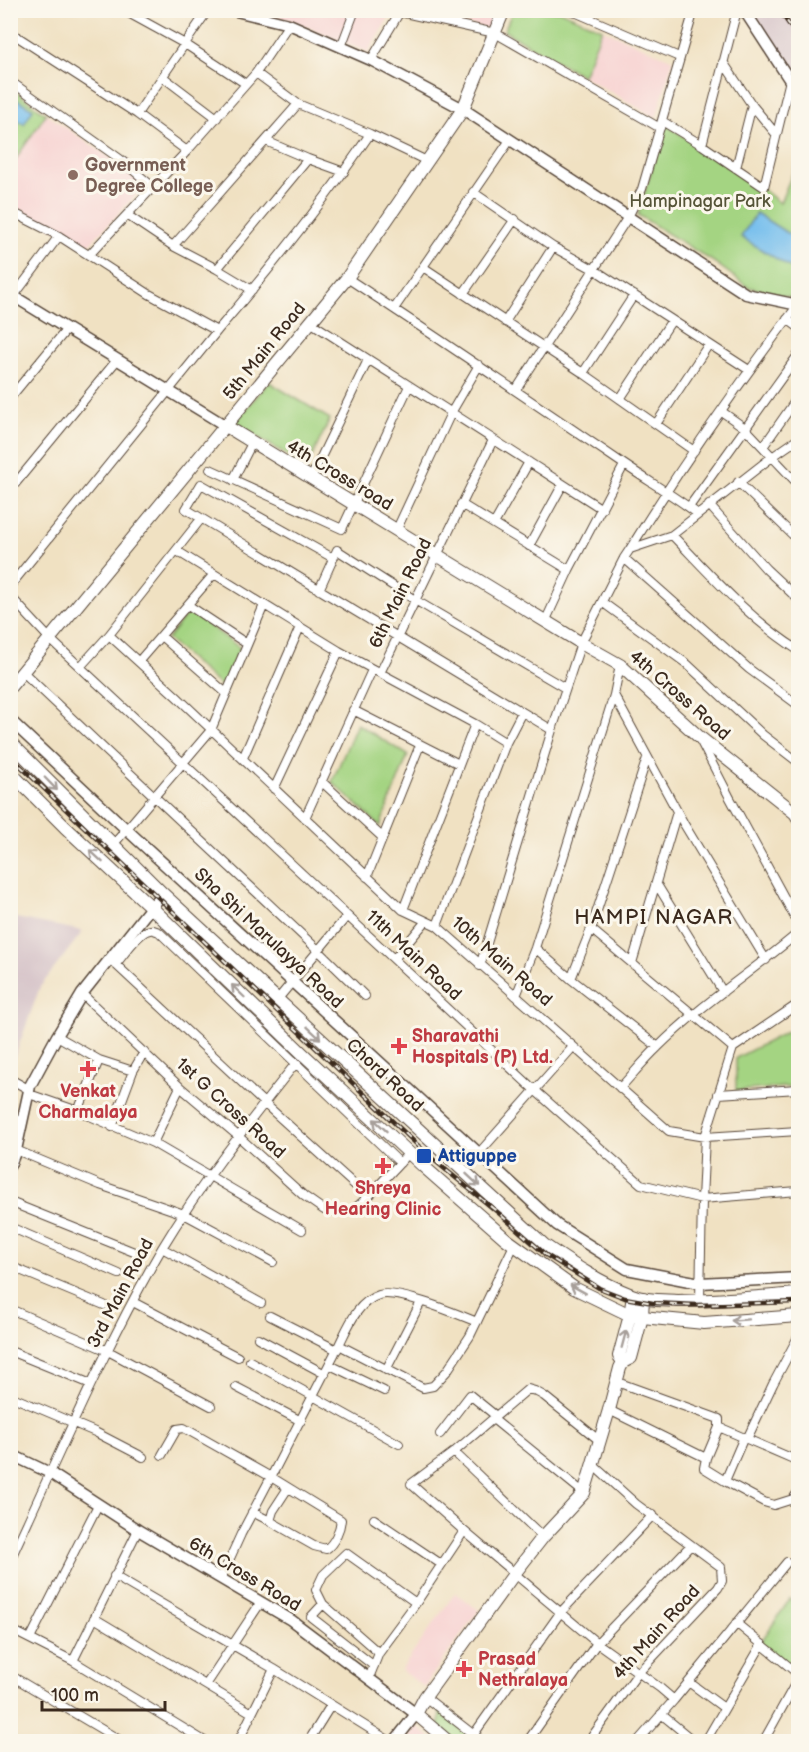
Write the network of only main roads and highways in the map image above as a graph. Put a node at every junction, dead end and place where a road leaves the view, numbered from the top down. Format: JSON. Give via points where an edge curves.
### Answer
{"nodes":[{"id":1,"x":504,"y":10,"type":"edge"},
{"id":2,"x":225,"y":426,"type":"junction"},
{"id":3,"x":436,"y":555,"type":"joint"},
{"id":4,"x":10,"y":687,"type":"edge"},
{"id":5,"x":10,"y":742,"type":"edge"},
{"id":6,"x":10,"y":772,"type":"edge"},
{"id":7,"x":797,"y":814,"type":"edge"},
{"id":8,"x":798,"y":1294,"type":"edge"},
{"id":9,"x":638,"y":1297,"type":"junction"},
{"id":10,"x":636,"y":1316,"type":"junction"},
{"id":11,"x":798,"y":1316,"type":"edge"},
{"id":12,"x":449,"y":1742,"type":"edge"}],
"edges":[{"from":1,"to":2,"type":"main road","name":"5th Main Road","via":[[463,110],[347,278]]},
{"from":2,"to":3,"type":"main road","name":"4th Cross road"},
{"from":2,"to":4,"type":"main road","name":"5th Main Road"},
{"from":3,"to":7,"type":"main road","name":"4th Cross Road","via":[[620,665],[698,736]]},
{"from":5,"to":9,"type":"main road","name":"Chord Road","one_way":true,"via":[[163,894],[544,1245],[588,1274]]},
{"from":10,"to":6,"type":"main road","one_way":true,"via":[[574,1288],[514,1245],[303,1054]]},
{"from":8,"to":9,"type":"main road","name":"Chord Road","via":[[700,1301]]},
{"from":9,"to":10,"type":"main road"},
{"from":11,"to":10,"type":"main road","one_way":true,"via":[[704,1323]]},
{"from":10,"to":12,"type":"main road","via":[[631,1358],[620,1368],[584,1493],[514,1574],[416,1714]]}]}
